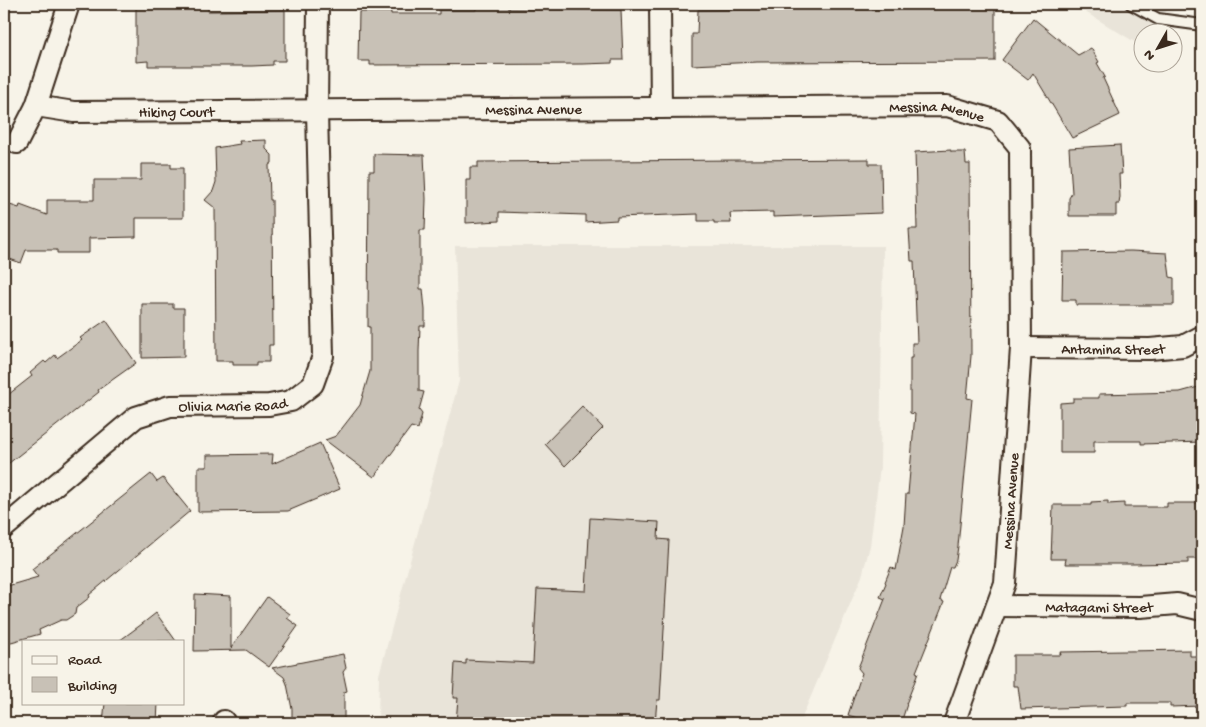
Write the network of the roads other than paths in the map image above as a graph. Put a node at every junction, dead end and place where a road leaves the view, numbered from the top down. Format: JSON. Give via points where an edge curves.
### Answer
{"nodes":[{"id":1,"x":69,"y":4,"type":"edge"},
{"id":2,"x":318,"y":4,"type":"edge"},
{"id":3,"x":660,"y":4,"type":"edge"},
{"id":4,"x":1131,"y":4,"type":"edge"},
{"id":5,"x":1202,"y":25,"type":"edge"},
{"id":6,"x":36,"y":106,"type":"junction"},
{"id":7,"x":661,"y":108,"type":"junction"},
{"id":8,"x":317,"y":112,"type":"junction"},
{"id":9,"x":17,"y":143,"type":"dead end"},
{"id":10,"x":1202,"y":336,"type":"edge"},
{"id":11,"x":1022,"y":348,"type":"junction"},
{"id":12,"x":4,"y":528,"type":"edge"},
{"id":13,"x":997,"y":606,"type":"junction"},
{"id":14,"x":1202,"y":610,"type":"edge"},
{"id":15,"x":954,"y":723,"type":"edge"}],
"edges":[{"from":1,"to":6,"type":"street"},
{"from":2,"to":8,"type":"street","name":"Olivia Marie Road"},
{"from":3,"to":7,"type":"street"},
{"from":4,"to":5,"type":"lane","via":[[1158,19]]},
{"from":6,"to":8,"type":"street","name":"Hiking Court","via":[[74,112]]},
{"from":6,"to":9,"type":"street"},
{"from":7,"to":8,"type":"street","name":"Messina Avenue"},
{"from":7,"to":11,"type":"street","name":"Messina Avenue","via":[[947,106],[998,121],[1020,148]]},
{"from":8,"to":12,"type":"street","name":"Olivia Marie Road","via":[[323,356],[314,384],[291,401],[269,405],[170,406],[136,416]]},
{"from":10,"to":11,"type":"street","name":"Antamina Street","via":[[1183,346],[1150,349]]},
{"from":11,"to":13,"type":"street","name":"Messina Avenue","via":[[1004,583]]},
{"from":13,"to":14,"type":"street","name":"Matagami Street","via":[[1140,607],[1177,604]]},
{"from":13,"to":15,"type":"street","name":"Messina Avenue"}]}
